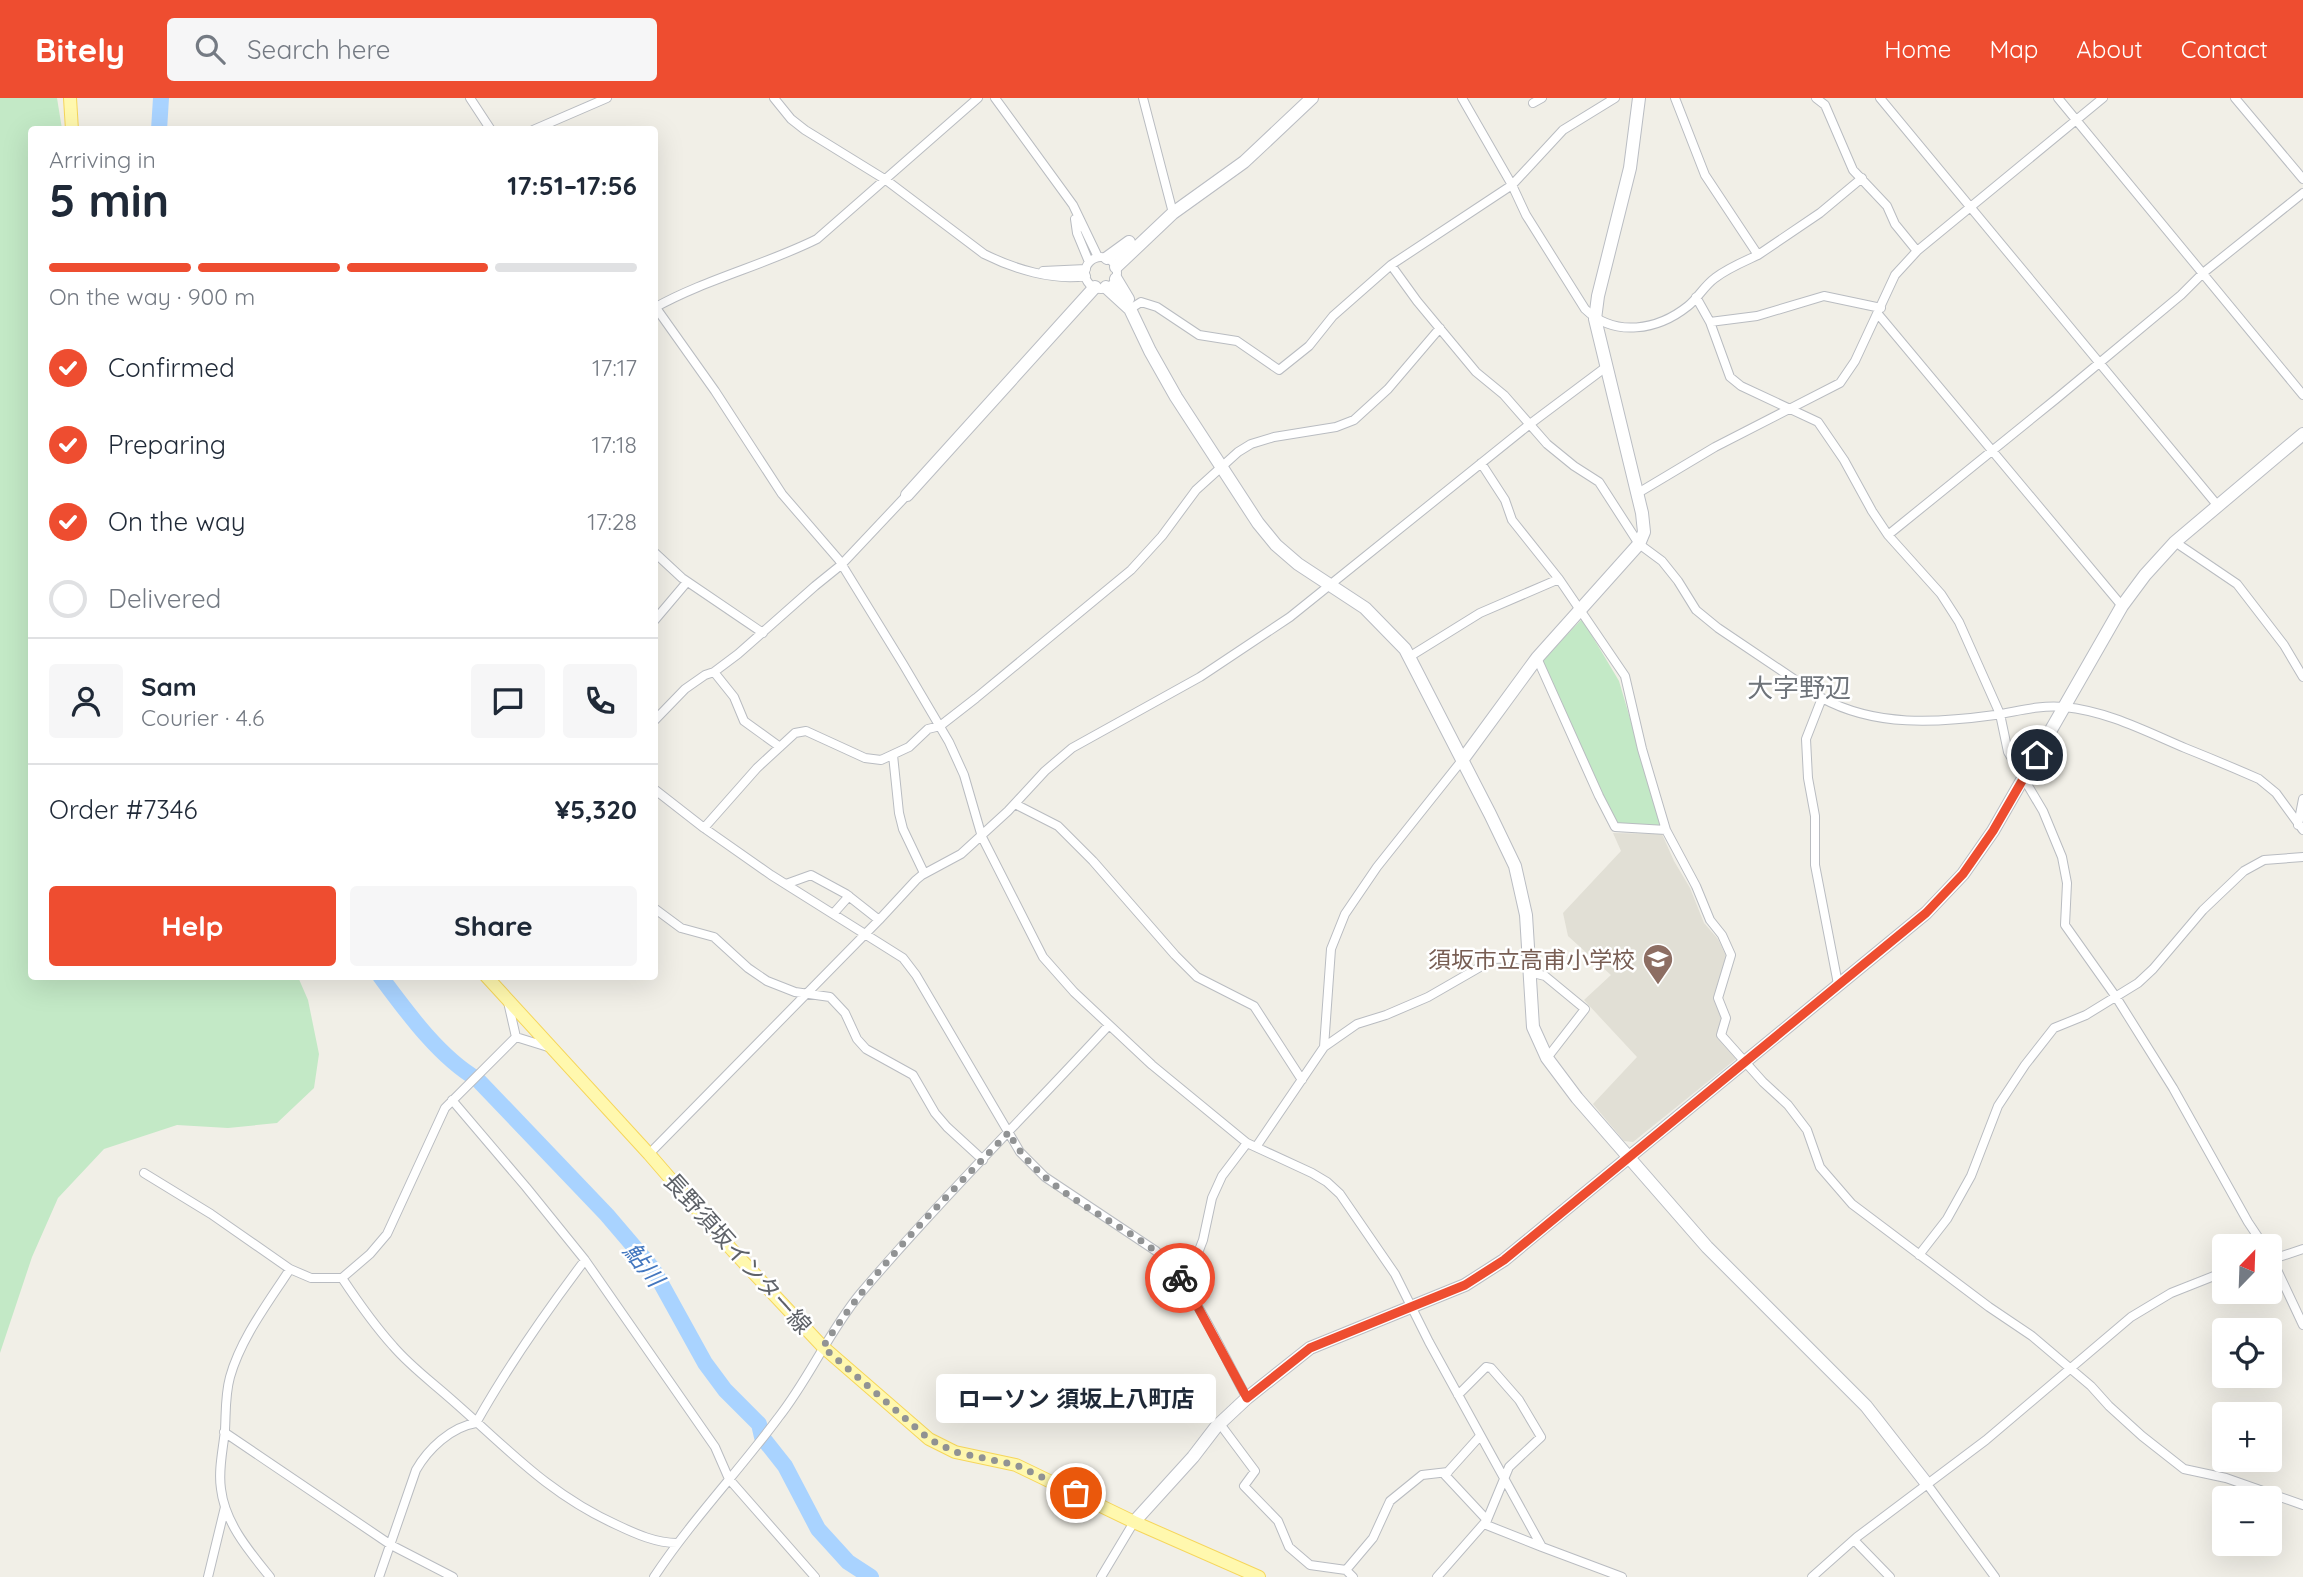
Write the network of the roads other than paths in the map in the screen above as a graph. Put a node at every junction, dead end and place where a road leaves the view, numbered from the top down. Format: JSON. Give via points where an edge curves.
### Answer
{"nodes":[{"id":1,"x":70,"y":98,"type":"edge"},
{"id":2,"x":470,"y":98,"type":"edge"},
{"id":3,"x":607,"y":98,"type":"edge"},
{"id":4,"x":774,"y":98,"type":"edge"},
{"id":5,"x":978,"y":98,"type":"edge"},
{"id":6,"x":996,"y":98,"type":"edge"},
{"id":7,"x":1143,"y":98,"type":"edge"},
{"id":8,"x":1312,"y":98,"type":"edge"},
{"id":9,"x":1462,"y":98,"type":"edge"},
{"id":10,"x":1542,"y":98,"type":"edge"},
{"id":11,"x":1615,"y":98,"type":"edge"},
{"id":12,"x":1639,"y":98,"type":"edge"},
{"id":13,"x":1675,"y":98,"type":"edge"},
{"id":14,"x":1816,"y":98,"type":"edge"},
{"id":15,"x":1880,"y":98,"type":"edge"},
{"id":16,"x":2058,"y":98,"type":"edge"},
{"id":17,"x":2103,"y":98,"type":"edge"},
{"id":18,"x":2235,"y":98,"type":"edge"},
{"id":19,"x":1533,"y":103,"type":"dead end"},
{"id":20,"x":2076,"y":120,"type":"junction"},
{"id":21,"x":72,"y":126,"type":"edge"},
{"id":22,"x":488,"y":126,"type":"edge"},
{"id":23,"x":542,"y":126,"type":"edge"},
{"id":24,"x":1862,"y":178,"type":"junction"},
{"id":25,"x":2303,"y":179,"type":"edge"},
{"id":26,"x":886,"y":180,"type":"junction"},
{"id":27,"x":1512,"y":184,"type":"junction"},
{"id":28,"x":2303,"y":193,"type":"edge"},
{"id":29,"x":1969,"y":207,"type":"junction"},
{"id":30,"x":1173,"y":213,"type":"junction"},
{"id":31,"x":1917,"y":251,"type":"junction"},
{"id":32,"x":1758,"y":255,"type":"junction"},
{"id":33,"x":1391,"y":265,"type":"junction"},
{"id":34,"x":1099,"y":272,"type":"junction"},
{"id":35,"x":2203,"y":273,"type":"junction"},
{"id":36,"x":1696,"y":297,"type":"junction"},
{"id":37,"x":658,"y":306,"type":"edge"},
{"id":38,"x":1130,"y":309,"type":"junction"},
{"id":39,"x":658,"y":311,"type":"edge"},
{"id":40,"x":1879,"y":311,"type":"junction"},
{"id":41,"x":1595,"y":319,"type":"junction"},
{"id":42,"x":1710,"y":322,"type":"junction"},
{"id":43,"x":1440,"y":328,"type":"junction"},
{"id":44,"x":2098,"y":364,"type":"junction"},
{"id":45,"x":1606,"y":367,"type":"junction"},
{"id":46,"x":2303,"y":395,"type":"edge"},
{"id":47,"x":1790,"y":408,"type":"junction"},
{"id":48,"x":1530,"y":424,"type":"junction"},
{"id":49,"x":2303,"y":434,"type":"edge"},
{"id":50,"x":1992,"y":449,"type":"junction"},
{"id":51,"x":1481,"y":463,"type":"junction"},
{"id":52,"x":1220,"y":467,"type":"junction"},
{"id":53,"x":1638,"y":493,"type":"junction"},
{"id":54,"x":907,"y":495,"type":"joint"},
{"id":55,"x":2218,"y":506,"type":"junction"},
{"id":56,"x":1888,"y":535,"type":"junction"},
{"id":57,"x":2175,"y":542,"type":"junction"},
{"id":58,"x":1639,"y":544,"type":"junction"},
{"id":59,"x":658,"y":556,"type":"edge"},
{"id":60,"x":841,"y":565,"type":"junction"},
{"id":61,"x":1559,"y":579,"type":"junction"},
{"id":62,"x":687,"y":582,"type":"junction"},
{"id":63,"x":1332,"y":585,"type":"junction"},
{"id":64,"x":2122,"y":606,"type":"junction"},
{"id":65,"x":1579,"y":611,"type":"junction"},
{"id":66,"x":658,"y":616,"type":"edge"},
{"id":67,"x":763,"y":632,"type":"junction"},
{"id":68,"x":1409,"y":657,"type":"junction"},
{"id":69,"x":1537,"y":658,"type":"junction"},
{"id":70,"x":715,"y":672,"type":"junction"},
{"id":71,"x":2303,"y":677,"type":"edge"},
{"id":72,"x":1822,"y":698,"type":"junction"},
{"id":73,"x":2064,"y":707,"type":"junction"},
{"id":74,"x":2000,"y":714,"type":"junction"},
{"id":75,"x":658,"y":717,"type":"edge"},
{"id":76,"x":940,"y":726,"type":"junction"},
{"id":77,"x":780,"y":747,"type":"junction"},
{"id":78,"x":893,"y":755,"type":"junction"},
{"id":79,"x":1462,"y":760,"type":"junction"},
{"id":80,"x":2024,"y":779,"type":"junction"},
{"id":81,"x":658,"y":792,"type":"edge"},
{"id":82,"x":2303,"y":799,"type":"edge"},
{"id":83,"x":1015,"y":804,"type":"junction"},
{"id":84,"x":2301,"y":827,"type":"edge"},
{"id":85,"x":704,"y":828,"type":"junction"},
{"id":86,"x":1665,"y":830,"type":"junction"},
{"id":87,"x":982,"y":837,"type":"junction"},
{"id":88,"x":2303,"y":857,"type":"edge"},
{"id":89,"x":924,"y":873,"type":"junction"},
{"id":90,"x":786,"y":884,"type":"junction"},
{"id":91,"x":849,"y":896,"type":"junction"},
{"id":92,"x":658,"y":911,"type":"edge"},
{"id":93,"x":833,"y":914,"type":"junction"},
{"id":94,"x":879,"y":920,"type":"junction"},
{"id":95,"x":865,"y":934,"type":"junction"},
{"id":96,"x":1529,"y":967,"type":"junction"},
{"id":97,"x":490,"y":980,"type":"edge"},
{"id":98,"x":1838,"y":984,"type":"junction"},
{"id":99,"x":807,"y":992,"type":"junction"},
{"id":100,"x":2116,"y":997,"type":"junction"},
{"id":101,"x":508,"y":1001,"type":"junction"},
{"id":102,"x":1109,"y":1025,"type":"junction"},
{"id":103,"x":515,"y":1039,"type":"junction"},
{"id":104,"x":1324,"y":1047,"type":"junction"},
{"id":105,"x":551,"y":1048,"type":"junction"},
{"id":106,"x":1547,"y":1058,"type":"junction"},
{"id":107,"x":1746,"y":1061,"type":"junction"},
{"id":108,"x":1302,"y":1080,"type":"junction"},
{"id":109,"x":452,"y":1100,"type":"junction"},
{"id":110,"x":1009,"y":1132,"type":"junction"},
{"id":111,"x":1252,"y":1145,"type":"junction"},
{"id":112,"x":649,"y":1154,"type":"junction"},
{"id":113,"x":1628,"y":1156,"type":"junction"},
{"id":114,"x":983,"y":1160,"type":"junction"},
{"id":115,"x":144,"y":1172,"type":"dead end"},
{"id":116,"x":2256,"y":1234,"type":"edge"},
{"id":117,"x":2303,"y":1249,"type":"edge"},
{"id":118,"x":1919,"y":1255,"type":"junction"},
{"id":119,"x":2282,"y":1255,"type":"edge"},
{"id":120,"x":585,"y":1260,"type":"junction"},
{"id":121,"x":290,"y":1269,"type":"junction"},
{"id":122,"x":2212,"y":1277,"type":"edge"},
{"id":123,"x":342,"y":1278,"type":"junction"},
{"id":124,"x":1181,"y":1279,"type":"junction"},
{"id":125,"x":2282,"y":1280,"type":"edge"},
{"id":126,"x":1412,"y":1306,"type":"junction"},
{"id":127,"x":2302,"y":1319,"type":"edge"},
{"id":128,"x":823,"y":1347,"type":"junction"},
{"id":129,"x":2071,"y":1369,"type":"junction"},
{"id":130,"x":1458,"y":1395,"type":"junction"},
{"id":131,"x":1247,"y":1398,"type":"junction"},
{"id":132,"x":476,"y":1423,"type":"junction"},
{"id":133,"x":1220,"y":1424,"type":"junction"},
{"id":134,"x":224,"y":1432,"type":"junction"},
{"id":135,"x":1480,"y":1436,"type":"junction"},
{"id":136,"x":1448,"y":1472,"type":"junction"},
{"id":137,"x":731,"y":1477,"type":"junction"},
{"id":138,"x":1504,"y":1480,"type":"junction"},
{"id":139,"x":1927,"y":1484,"type":"junction"},
{"id":140,"x":2303,"y":1505,"type":"edge"},
{"id":141,"x":225,"y":1507,"type":"junction"},
{"id":142,"x":1134,"y":1522,"type":"junction"},
{"id":143,"x":1485,"y":1522,"type":"junction"},
{"id":144,"x":1854,"y":1540,"type":"junction"},
{"id":145,"x":677,"y":1543,"type":"junction"},
{"id":146,"x":391,"y":1545,"type":"junction"},
{"id":147,"x":1542,"y":1547,"type":"junction"},
{"id":148,"x":1237,"y":1573,"type":"edge"},
{"id":149,"x":1350,"y":1573,"type":"edge"},
{"id":150,"x":208,"y":1577,"type":"edge"},
{"id":151,"x":270,"y":1577,"type":"edge"},
{"id":152,"x":379,"y":1577,"type":"edge"},
{"id":153,"x":453,"y":1577,"type":"edge"},
{"id":154,"x":654,"y":1577,"type":"edge"},
{"id":155,"x":815,"y":1577,"type":"edge"},
{"id":156,"x":1101,"y":1577,"type":"edge"},
{"id":157,"x":1259,"y":1577,"type":"edge"},
{"id":158,"x":1437,"y":1577,"type":"edge"},
{"id":159,"x":1622,"y":1577,"type":"edge"},
{"id":160,"x":1812,"y":1577,"type":"edge"},
{"id":161,"x":1890,"y":1577,"type":"edge"},
{"id":162,"x":1994,"y":1577,"type":"edge"}],
"edges":[{"from":1,"to":21,"type":"main road"},
{"from":2,"to":22,"type":"street"},
{"from":3,"to":23,"type":"street"},
{"from":4,"to":26,"type":"street","via":[[811,135]]},
{"from":5,"to":26,"type":"street"},
{"from":6,"to":34,"type":"street","via":[[1073,205],[1077,233]]},
{"from":7,"to":30,"type":"street"},
{"from":8,"to":30,"type":"street","via":[[1244,162]]},
{"from":9,"to":27,"type":"street"},
{"from":10,"to":19,"type":"street"},
{"from":11,"to":27,"type":"street","via":[[1563,130]]},
{"from":12,"to":41,"type":"street","via":[[1630,169]]},
{"from":13,"to":32,"type":"street","via":[[1705,175]]},
{"from":14,"to":24,"type":"street","via":[[1825,104],[1853,170]]},
{"from":15,"to":29,"type":"street"},
{"from":16,"to":20,"type":"street"},
{"from":17,"to":20,"type":"street"},
{"from":18,"to":25,"type":"street"},
{"from":20,"to":29,"type":"street"},
{"from":20,"to":35,"type":"street"},
{"from":24,"to":31,"type":"street"},
{"from":24,"to":32,"type":"street"},
{"from":26,"to":34,"type":"street","via":[[1001,262],[1057,278]]},
{"from":26,"to":37,"type":"street","via":[[817,239]]},
{"from":27,"to":33,"type":"street"},
{"from":27,"to":41,"type":"street","via":[[1526,215]]},
{"from":28,"to":35,"type":"street"},
{"from":29,"to":31,"type":"street"},
{"from":29,"to":44,"type":"street"},
{"from":30,"to":34,"type":"street","via":[[1144,230]]},
{"from":31,"to":40,"type":"street","via":[[1895,275]]},
{"from":32,"to":36,"type":"street","via":[[1724,271]]},
{"from":33,"to":38,"type":"street","via":[[1279,370],[1237,341],[1199,335],[1157,307],[1141,302]]},
{"from":33,"to":43,"type":"street"},
{"from":34,"to":38,"type":"street","via":[[1129,301]]},
{"from":34,"to":54,"type":"street","via":[[1052,333]]},
{"from":35,"to":44,"type":"street"},
{"from":35,"to":46,"type":"street"},
{"from":36,"to":41,"type":"street","via":[[1670,318],[1639,328]]},
{"from":36,"to":42,"type":"street"},
{"from":38,"to":52,"type":"street"},
{"from":39,"to":60,"type":"street","via":[[782,494]]},
{"from":40,"to":42,"type":"street","via":[[1824,296],[1758,316]]},
{"from":40,"to":47,"type":"street","via":[[1840,383]]},
{"from":40,"to":50,"type":"street"},
{"from":41,"to":45,"type":"street"},
{"from":42,"to":47,"type":"street","via":[[1730,377]]},
{"from":43,"to":48,"type":"street","via":[[1476,372]]},
{"from":43,"to":52,"type":"street","via":[[1388,389],[1354,420],[1251,444]]},
{"from":44,"to":50,"type":"street"},
{"from":44,"to":55,"type":"street"},
{"from":45,"to":48,"type":"street"},
{"from":45,"to":53,"type":"street"},
{"from":47,"to":53,"type":"street"},
{"from":47,"to":56,"type":"street","via":[[1818,422]]},
{"from":48,"to":51,"type":"street"},
{"from":48,"to":58,"type":"street","via":[[1556,451],[1599,482]]},
{"from":49,"to":55,"type":"street"},
{"from":50,"to":56,"type":"street"},
{"from":50,"to":64,"type":"street"},
{"from":51,"to":61,"type":"street","via":[[1512,520]]},
{"from":51,"to":63,"type":"street"},
{"from":52,"to":63,"type":"street","via":[[1276,545]]},
{"from":52,"to":76,"type":"street","via":[[1131,570]]},
{"from":53,"to":58,"type":"street","via":[[1644,532]]},
{"from":54,"to":60,"type":"street"},
{"from":55,"to":57,"type":"street"},
{"from":56,"to":74,"type":"street","via":[[1941,594],[1959,622]]},
{"from":57,"to":64,"type":"street"},
{"from":57,"to":71,"type":"street","via":[[2237,584]]},
{"from":58,"to":65,"type":"street"},
{"from":58,"to":72,"type":"street","via":[[1662,561],[1696,610]]},
{"from":59,"to":62,"type":"street"},
{"from":60,"to":67,"type":"street"},
{"from":60,"to":76,"type":"street"},
{"from":61,"to":65,"type":"street"},
{"from":61,"to":68,"type":"street","via":[[1480,613]]},
{"from":62,"to":66,"type":"street"},
{"from":62,"to":67,"type":"street"},
{"from":63,"to":68,"type":"street","via":[[1364,608]]},
{"from":63,"to":83,"type":"street","via":[[1200,677],[1072,748]]},
{"from":64,"to":73,"type":"street"},
{"from":65,"to":69,"type":"street"},
{"from":65,"to":86,"type":"street","via":[[1625,676]]},
{"from":67,"to":70,"type":"street"},
{"from":68,"to":79,"type":"street"},
{"from":69,"to":79,"type":"street"},
{"from":69,"to":86,"type":"street","via":[[1615,827]]},
{"from":70,"to":75,"type":"street","via":[[685,689]]},
{"from":70,"to":77,"type":"street","via":[[744,720]]},
{"from":72,"to":74,"type":"street","via":[[1870,717],[1953,721]]},
{"from":72,"to":98,"type":"street","via":[[1806,740],[1808,778],[1815,816],[1815,866]]},
{"from":73,"to":74,"type":"street","via":[[2021,708]]},
{"from":73,"to":80,"type":"street"},
{"from":73,"to":84,"type":"street","via":[[2120,720],[2259,779],[2276,793]]},
{"from":74,"to":80,"type":"street","via":[[2008,752]]},
{"from":76,"to":78,"type":"street","via":[[928,729]]},
{"from":76,"to":87,"type":"street","via":[[964,775]]},
{"from":77,"to":78,"type":"street","via":[[795,733],[806,731],[865,758],[881,760]]},
{"from":77,"to":85,"type":"street"},
{"from":78,"to":89,"type":"street","via":[[903,829]]},
{"from":79,"to":96,"type":"street","via":[[1515,866],[1526,915]]},
{"from":79,"to":104,"type":"street","via":[[1345,914],[1331,949]]},
{"from":80,"to":98,"type":"street","via":[[1963,874],[1926,913]]},
{"from":80,"to":100,"type":"street","via":[[2062,857],[2067,883],[2065,925]]},
{"from":81,"to":85,"type":"street"},
{"from":82,"to":84,"type":"street"},
{"from":83,"to":87,"type":"street"},
{"from":83,"to":108,"type":"street","via":[[1058,826],[1197,977],[1254,1006]]},
{"from":85,"to":90,"type":"street"},
{"from":86,"to":107,"type":"street","via":[[1731,955],[1718,998],[1726,1018],[1721,1035]]},
{"from":87,"to":89,"type":"street","via":[[961,855]]},
{"from":87,"to":102,"type":"street","via":[[1043,957]]},
{"from":88,"to":100,"type":"street","via":[[2264,860],[2244,871],[2203,910],[2153,970]]},
{"from":89,"to":94,"type":"street"},
{"from":90,"to":91,"type":"street","via":[[811,875]]},
{"from":90,"to":93,"type":"street"},
{"from":91,"to":93,"type":"street"},
{"from":91,"to":94,"type":"street"},
{"from":92,"to":99,"type":"street","via":[[681,928],[714,937],[767,981]]},
{"from":93,"to":95,"type":"street"},
{"from":94,"to":95,"type":"street"},
{"from":95,"to":99,"type":"street"},
{"from":95,"to":110,"type":"street","via":[[903,958],[916,975]]},
{"from":96,"to":104,"type":"street","via":[[1513,958],[1494,959],[1427,997],[1357,1024]]},
{"from":96,"to":106,"type":"street","via":[[1533,1027]]},
{"from":96,"to":106,"type":"street","via":[[1585,1009]]},
{"from":97,"to":101,"type":"main road","name":"長野須坂インター線"},
{"from":98,"to":107,"type":"street"},
{"from":99,"to":112,"type":"street"},
{"from":99,"to":114,"type":"street","via":[[830,997],[866,1049],[914,1075],[935,1113]]},
{"from":100,"to":116,"type":"street"},
{"from":100,"to":118,"type":"street","via":[[2054,1028],[2025,1065],[1998,1106],[1971,1176],[1947,1219]]},
{"from":101,"to":103,"type":"street"},
{"from":101,"to":105,"type":"main road","name":"長野須坂インター線"},
{"from":102,"to":110,"type":"street"},
{"from":102,"to":111,"type":"street","via":[[1152,1066]]},
{"from":103,"to":105,"type":"street"},
{"from":103,"to":109,"type":"street"},
{"from":104,"to":108,"type":"street"},
{"from":105,"to":112,"type":"main road","name":"長野須坂インター線"},
{"from":106,"to":113,"type":"street"},
{"from":107,"to":113,"type":"street"},
{"from":107,"to":118,"type":"street","via":[[1808,1130],[1820,1167],[1852,1203]]},
{"from":108,"to":111,"type":"street"},
{"from":109,"to":120,"type":"street"},
{"from":109,"to":123,"type":"street","via":[[387,1234]]},
{"from":110,"to":114,"type":"street"},
{"from":110,"to":124,"type":"street","via":[[1020,1152],[1045,1177],[1156,1251]]},
{"from":111,"to":124,"type":"street","via":[[1222,1176],[1196,1258]]},
{"from":111,"to":126,"type":"street","via":[[1312,1173],[1340,1194]]},
{"from":112,"to":128,"type":"main road","name":"長野須坂インター線"},
{"from":113,"to":126,"type":"street","via":[[1504,1260],[1465,1285]]},
{"from":113,"to":139,"type":"street","via":[[1707,1247],[1866,1406]]},
{"from":114,"to":128,"type":"street","via":[[860,1295]]},
{"from":115,"to":121,"type":"street"},
{"from":117,"to":119,"type":"street"},
{"from":118,"to":129,"type":"street"},
{"from":120,"to":132,"type":"street","via":[[538,1322]]},
{"from":120,"to":137,"type":"street"},
{"from":121,"to":123,"type":"street","via":[[311,1278]]},
{"from":121,"to":134,"type":"street","via":[[230,1376]]},
{"from":122,"to":129,"type":"street","via":[[2171,1293],[2131,1317]]},
{"from":123,"to":132,"type":"street","via":[[394,1348]]},
{"from":124,"to":131,"type":"street"},
{"from":125,"to":127,"type":"street"},
{"from":126,"to":130,"type":"street"},
{"from":126,"to":131,"type":"street","via":[[1310,1348]]},
{"from":128,"to":137,"type":"street","via":[[780,1416]]},
{"from":128,"to":142,"type":"main road","name":"長野須坂インター線","via":[[929,1439],[955,1452],[1016,1465]]},
{"from":129,"to":139,"type":"street"},
{"from":129,"to":140,"type":"street","via":[[2142,1436],[2185,1469]]},
{"from":130,"to":135,"type":"street"},
{"from":130,"to":138,"type":"street","via":[[1486,1367],[1491,1368],[1519,1400],[1541,1437],[1509,1467]]},
{"from":131,"to":133,"type":"street"},
{"from":132,"to":145,"type":"street","via":[[589,1513],[662,1543]]},
{"from":132,"to":146,"type":"street","via":[[425,1455]]},
{"from":133,"to":142,"type":"street"},
{"from":133,"to":149,"type":"street","via":[[1255,1471],[1244,1486],[1278,1521],[1289,1548],[1310,1565]]},
{"from":134,"to":141,"type":"street","via":[[220,1471]]},
{"from":134,"to":146,"type":"street"},
{"from":135,"to":136,"type":"street"},
{"from":135,"to":138,"type":"street"},
{"from":136,"to":143,"type":"street","via":[[1445,1475]]},
{"from":136,"to":149,"type":"street","via":[[1422,1475],[1390,1502]]},
{"from":137,"to":145,"type":"street"},
{"from":137,"to":155,"type":"street"},
{"from":138,"to":143,"type":"street"},
{"from":138,"to":147,"type":"street"},
{"from":139,"to":144,"type":"street"},
{"from":139,"to":162,"type":"street"},
{"from":141,"to":150,"type":"street"},
{"from":141,"to":151,"type":"street","via":[[234,1529]]},
{"from":142,"to":148,"type":"main road","name":"長野須坂インター線"},
{"from":142,"to":156,"type":"street"},
{"from":143,"to":147,"type":"street"},
{"from":143,"to":158,"type":"street"},
{"from":144,"to":160,"type":"street"},
{"from":144,"to":161,"type":"street"},
{"from":145,"to":154,"type":"street"},
{"from":146,"to":152,"type":"street"},
{"from":146,"to":153,"type":"street"},
{"from":147,"to":159,"type":"street"},
{"from":148,"to":157,"type":"main road","name":"長野須坂インター線"}]}
